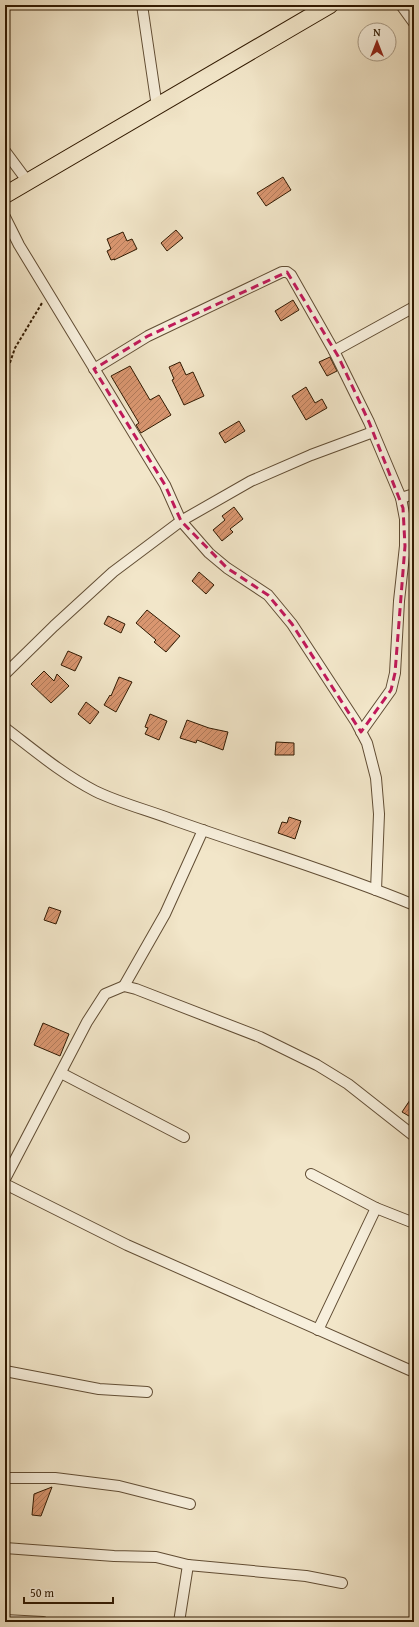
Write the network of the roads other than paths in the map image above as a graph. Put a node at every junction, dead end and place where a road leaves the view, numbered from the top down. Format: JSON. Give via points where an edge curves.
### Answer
{"nodes":[{"id":1,"x":142,"y":5,"type":"edge"},
{"id":2,"x":330,"y":5,"type":"edge"},
{"id":3,"x":401,"y":5,"type":"edge"},
{"id":4,"x":414,"y":23,"type":"edge"},
{"id":5,"x":157,"y":107,"type":"junction"},
{"id":6,"x":5,"y":151,"type":"edge"},
{"id":7,"x":28,"y":182,"type":"junction"},
{"id":8,"x":5,"y":195,"type":"edge"},
{"id":9,"x":5,"y":217,"type":"edge"},
{"id":10,"x":414,"y":307,"type":"edge"},
{"id":11,"x":334,"y":351,"type":"junction"},
{"id":12,"x":94,"y":369,"type":"junction"},
{"id":13,"x":373,"y":432,"type":"junction"},
{"id":14,"x":414,"y":494,"type":"edge"},
{"id":15,"x":401,"y":498,"type":"junction"},
{"id":16,"x":181,"y":521,"type":"junction"},
{"id":17,"x":5,"y":674,"type":"edge"},
{"id":18,"x":5,"y":728,"type":"edge"},
{"id":19,"x":361,"y":732,"type":"junction"},
{"id":20,"x":202,"y":830,"type":"junction"},
{"id":21,"x":376,"y":890,"type":"junction"},
{"id":22,"x":414,"y":906,"type":"edge"},
{"id":23,"x":124,"y":986,"type":"junction"},
{"id":24,"x":60,"y":1073,"type":"junction"},
{"id":25,"x":414,"y":1136,"type":"edge"},
{"id":26,"x":184,"y":1137,"type":"dead end"},
{"id":27,"x":311,"y":1174,"type":"dead end"},
{"id":28,"x":5,"y":1179,"type":"edge"},
{"id":29,"x":5,"y":1184,"type":"edge"},
{"id":30,"x":376,"y":1208,"type":"junction"},
{"id":31,"x":414,"y":1223,"type":"edge"},
{"id":32,"x":318,"y":1330,"type":"junction"},
{"id":33,"x":5,"y":1371,"type":"edge"},
{"id":34,"x":414,"y":1372,"type":"edge"},
{"id":35,"x":148,"y":1392,"type":"dead end"},
{"id":36,"x":5,"y":1478,"type":"edge"},
{"id":37,"x":190,"y":1504,"type":"dead end"},
{"id":38,"x":5,"y":1548,"type":"edge"},
{"id":39,"x":188,"y":1565,"type":"junction"},
{"id":40,"x":342,"y":1583,"type":"dead end"},
{"id":41,"x":5,"y":1620,"type":"edge"},
{"id":42,"x":43,"y":1622,"type":"edge"},
{"id":43,"x":179,"y":1622,"type":"edge"}],
"edges":[{"from":1,"to":5,"type":"street"},
{"from":2,"to":5,"type":"main road"},
{"from":3,"to":4,"type":"street"},
{"from":5,"to":7,"type":"main road"},
{"from":6,"to":7,"type":"street"},
{"from":7,"to":8,"type":"main road"},
{"from":9,"to":12,"type":"street","via":[[19,245]]},
{"from":10,"to":11,"type":"street"},
{"from":11,"to":12,"type":"street","via":[[291,274],[282,272],[148,336]]},
{"from":11,"to":13,"type":"street"},
{"from":12,"to":16,"type":"street","via":[[165,485]]},
{"from":13,"to":15,"type":"street"},
{"from":13,"to":16,"type":"street","via":[[251,481]]},
{"from":14,"to":15,"type":"street"},
{"from":15,"to":19,"type":"street","via":[[405,546],[395,673],[391,690]]},
{"from":16,"to":17,"type":"street","via":[[113,572]]},
{"from":16,"to":19,"type":"street","via":[[209,553],[268,595],[292,624]]},
{"from":18,"to":20,"type":"street","via":[[64,773],[96,792]]},
{"from":19,"to":21,"type":"street","via":[[367,743],[376,778],[379,814]]},
{"from":20,"to":21,"type":"street"},
{"from":20,"to":23,"type":"street","via":[[165,914]]},
{"from":21,"to":22,"type":"street"},
{"from":23,"to":24,"type":"street","via":[[106,994],[87,1022]]},
{"from":23,"to":25,"type":"street","via":[[260,1038],[317,1065],[348,1084]]},
{"from":24,"to":26,"type":"street"},
{"from":24,"to":28,"type":"street"},
{"from":27,"to":30,"type":"street"},
{"from":29,"to":32,"type":"street","via":[[127,1245]]},
{"from":30,"to":31,"type":"street"},
{"from":30,"to":32,"type":"street"},
{"from":32,"to":34,"type":"street"},
{"from":33,"to":35,"type":"street","via":[[99,1389]]},
{"from":36,"to":37,"type":"street","via":[[55,1478],[119,1486]]},
{"from":38,"to":39,"type":"street","via":[[156,1558]]},
{"from":39,"to":40,"type":"street","via":[[306,1576]]},
{"from":39,"to":43,"type":"street"},
{"from":41,"to":42,"type":"street"}]}
